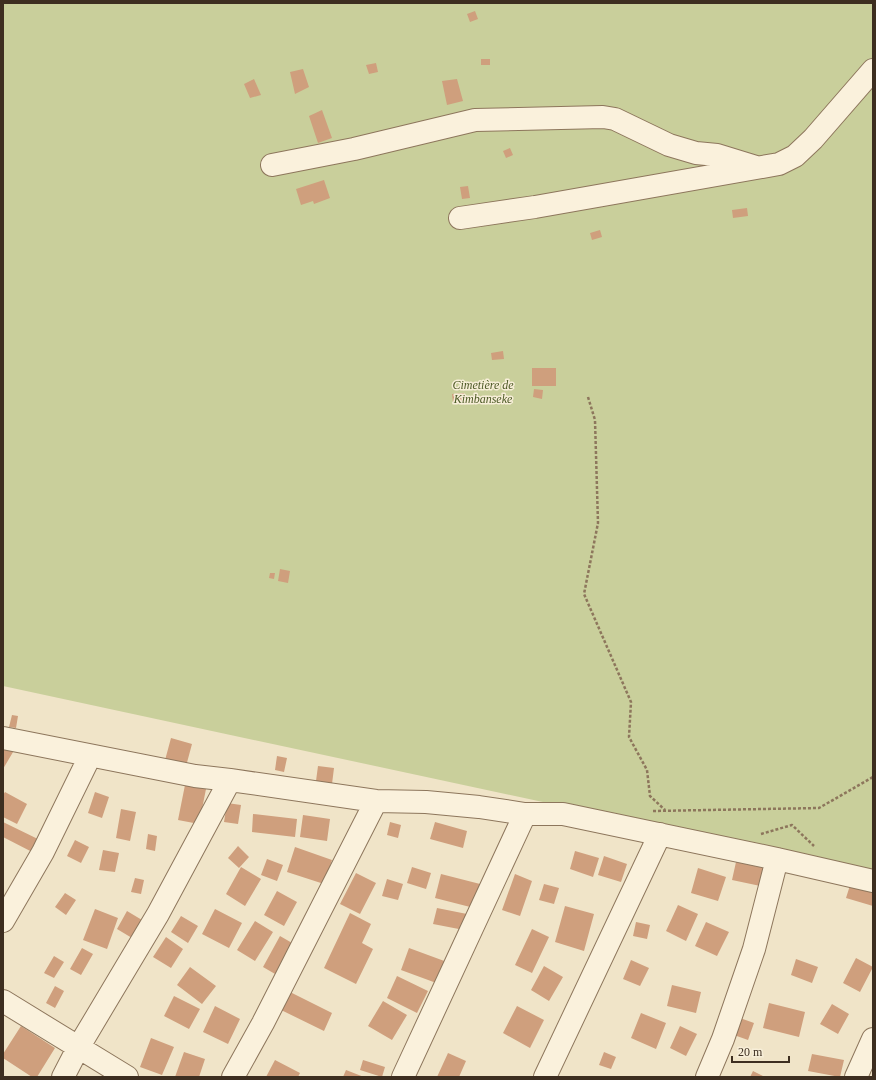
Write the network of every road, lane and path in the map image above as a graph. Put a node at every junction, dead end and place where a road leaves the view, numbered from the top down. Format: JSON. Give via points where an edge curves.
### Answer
{"nodes":[{"id":1,"x":873,"y":70,"type":"edge"},
{"id":2,"x":272,"y":165,"type":"dead end"},
{"id":3,"x":756,"y":167,"type":"junction"},
{"id":4,"x":460,"y":218,"type":"dead end"},
{"id":5,"x":588,"y":397,"type":"dead end"},
{"id":6,"x":3,"y":738,"type":"edge"},
{"id":7,"x":90,"y":756,"type":"junction"},
{"id":8,"x":873,"y":777,"type":"edge"},
{"id":9,"x":230,"y":780,"type":"junction"},
{"id":10,"x":376,"y":801,"type":"junction"},
{"id":11,"x":665,"y":810,"type":"junction"},
{"id":12,"x":649,"y":811,"type":"dead end"},
{"id":13,"x":526,"y":814,"type":"junction"},
{"id":14,"x":660,"y":834,"type":"junction"},
{"id":15,"x":777,"y":859,"type":"junction"},
{"id":16,"x":873,"y":881,"type":"edge"},
{"id":17,"x":3,"y":922,"type":"edge"},
{"id":18,"x":3,"y":1000,"type":"edge"},
{"id":19,"x":873,"y":1039,"type":"edge"},
{"id":20,"x":78,"y":1048,"type":"junction"},
{"id":21,"x":63,"y":1077,"type":"edge"},
{"id":22,"x":127,"y":1077,"type":"edge"},
{"id":23,"x":233,"y":1077,"type":"edge"},
{"id":24,"x":403,"y":1077,"type":"edge"},
{"id":25,"x":545,"y":1077,"type":"edge"},
{"id":26,"x":707,"y":1077,"type":"edge"},
{"id":27,"x":856,"y":1077,"type":"edge"}],
"edges":[{"from":1,"to":3,"type":"street","via":[[795,156],[779,164]]},
{"from":2,"to":3,"type":"street","via":[[354,149],[475,120],[603,117],[615,119],[669,145],[696,153],[717,155]]},
{"from":3,"to":4,"type":"street"},
{"from":5,"to":11,"type":"path","via":[[595,420],[598,523],[584,594],[631,702],[628,737],[647,770],[650,796]]},
{"from":6,"to":7,"type":"street"},
{"from":7,"to":9,"type":"street"},
{"from":7,"to":17,"type":"street","via":[[43,852]]},
{"from":8,"to":11,"type":"path","via":[[818,808]]},
{"from":9,"to":10,"type":"street"},
{"from":9,"to":20,"type":"street","via":[[158,914]]},
{"from":10,"to":13,"type":"street","via":[[426,802]]},
{"from":10,"to":23,"type":"street"},
{"from":11,"to":12,"type":"path"},
{"from":13,"to":14,"type":"street","via":[[563,814]]},
{"from":13,"to":24,"type":"street"},
{"from":14,"to":15,"type":"street"},
{"from":14,"to":25,"type":"street"},
{"from":15,"to":16,"type":"street"},
{"from":15,"to":26,"type":"street","via":[[754,949]]},
{"from":18,"to":20,"type":"street"},
{"from":19,"to":27,"type":"street"},
{"from":20,"to":21,"type":"street"},
{"from":20,"to":22,"type":"street"}]}
